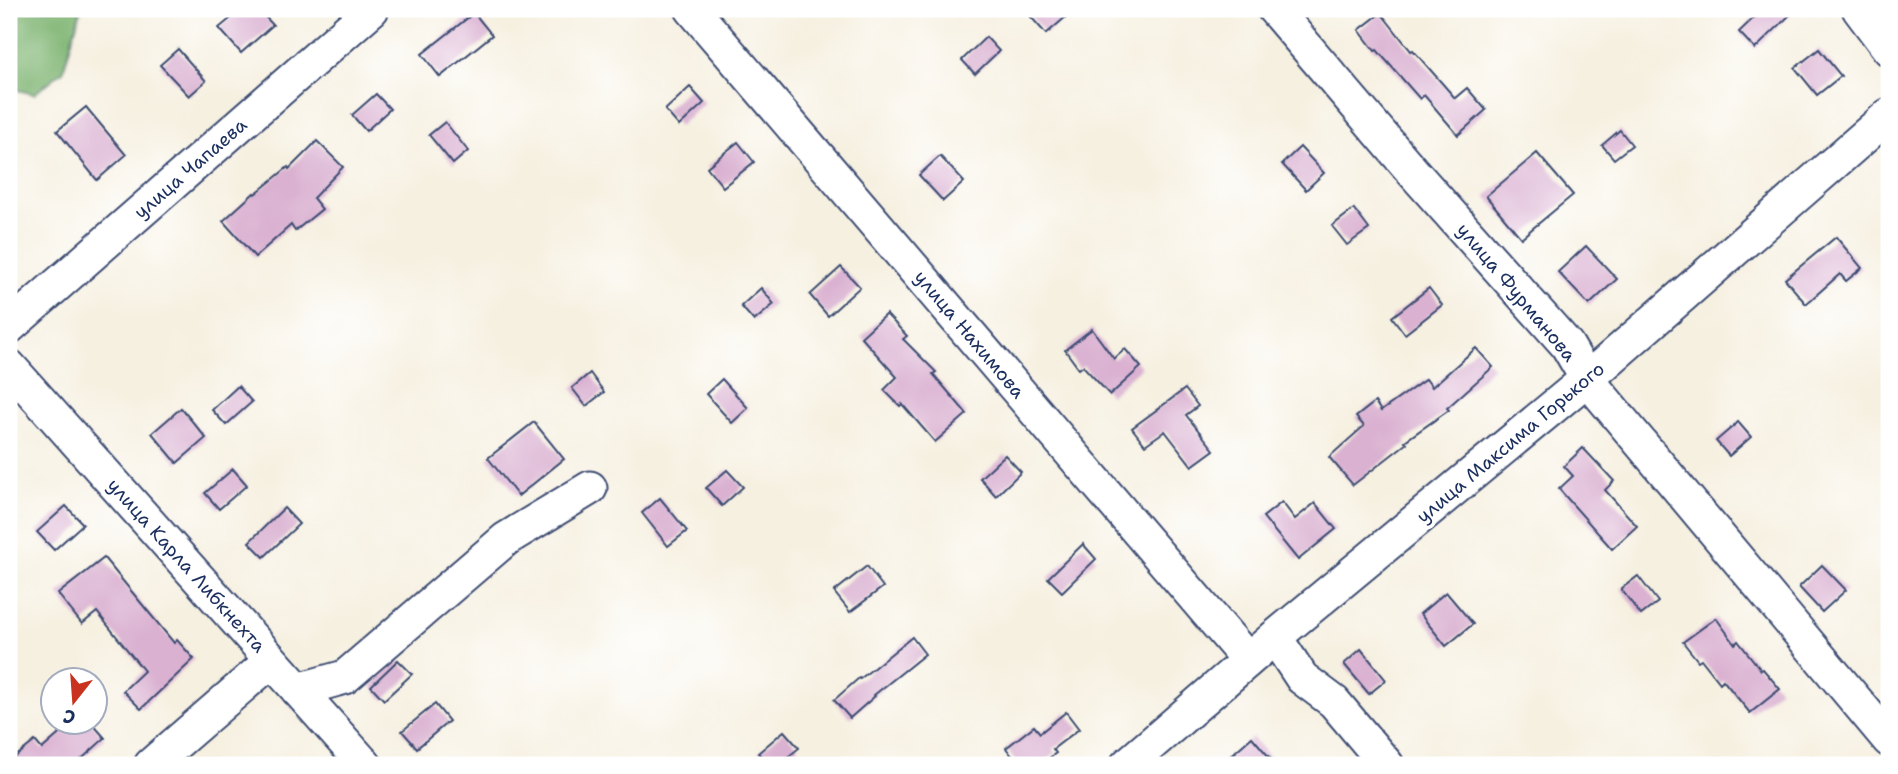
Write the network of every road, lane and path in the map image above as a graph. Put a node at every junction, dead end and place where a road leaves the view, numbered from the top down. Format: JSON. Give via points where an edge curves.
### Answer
{"nodes":[{"id":1,"x":372,"y":9,"type":"edge"},
{"id":2,"x":692,"y":9,"type":"edge"},
{"id":3,"x":1274,"y":9,"type":"edge"},
{"id":4,"x":1859,"y":9,"type":"edge"},
{"id":5,"x":1889,"y":49,"type":"edge"},
{"id":6,"x":1889,"y":115,"type":"edge"},
{"id":7,"x":9,"y":327,"type":"edge"},
{"id":8,"x":9,"y":366,"type":"edge"},
{"id":9,"x":1587,"y":379,"type":"junction"},
{"id":10,"x":590,"y":488,"type":"dead end"},
{"id":11,"x":1275,"y":637,"type":"junction"},
{"id":12,"x":1248,"y":660,"type":"junction"},
{"id":13,"x":271,"y":661,"type":"junction"},
{"id":14,"x":298,"y":690,"type":"junction"},
{"id":15,"x":1889,"y":740,"type":"edge"},
{"id":16,"x":150,"y":765,"type":"edge"},
{"id":17,"x":365,"y":765,"type":"edge"},
{"id":18,"x":1127,"y":765,"type":"edge"},
{"id":19,"x":1387,"y":765,"type":"edge"}],
"edges":[{"from":1,"to":7,"type":"street","name":"улица Чапаева"},
{"from":2,"to":12,"type":"street","name":"улица Нахимова"},
{"from":3,"to":9,"type":"street","name":"улица Фурманова","via":[[1567,345]]},
{"from":4,"to":5,"type":"street"},
{"from":6,"to":9,"type":"street","name":"улица Максима Горького"},
{"from":8,"to":13,"type":"street","name":"улица Карла Либкнехта"},
{"from":9,"to":11,"type":"street","name":"улица Максима Горького"},
{"from":9,"to":15,"type":"street","name":"улица Фурманова"},
{"from":10,"to":14,"type":"street","via":[[506,539],[345,677]]},
{"from":11,"to":12,"type":"street","name":"улица Максима Горького"},
{"from":11,"to":19,"type":"street","via":[[1302,678],[1334,702]]},
{"from":12,"to":18,"type":"street","name":"улица Максима Горького"},
{"from":13,"to":14,"type":"street","name":"улица Карла Либкнехта"},
{"from":13,"to":16,"type":"street"},
{"from":14,"to":17,"type":"street","name":"улица Карла Либкнехта"}]}
